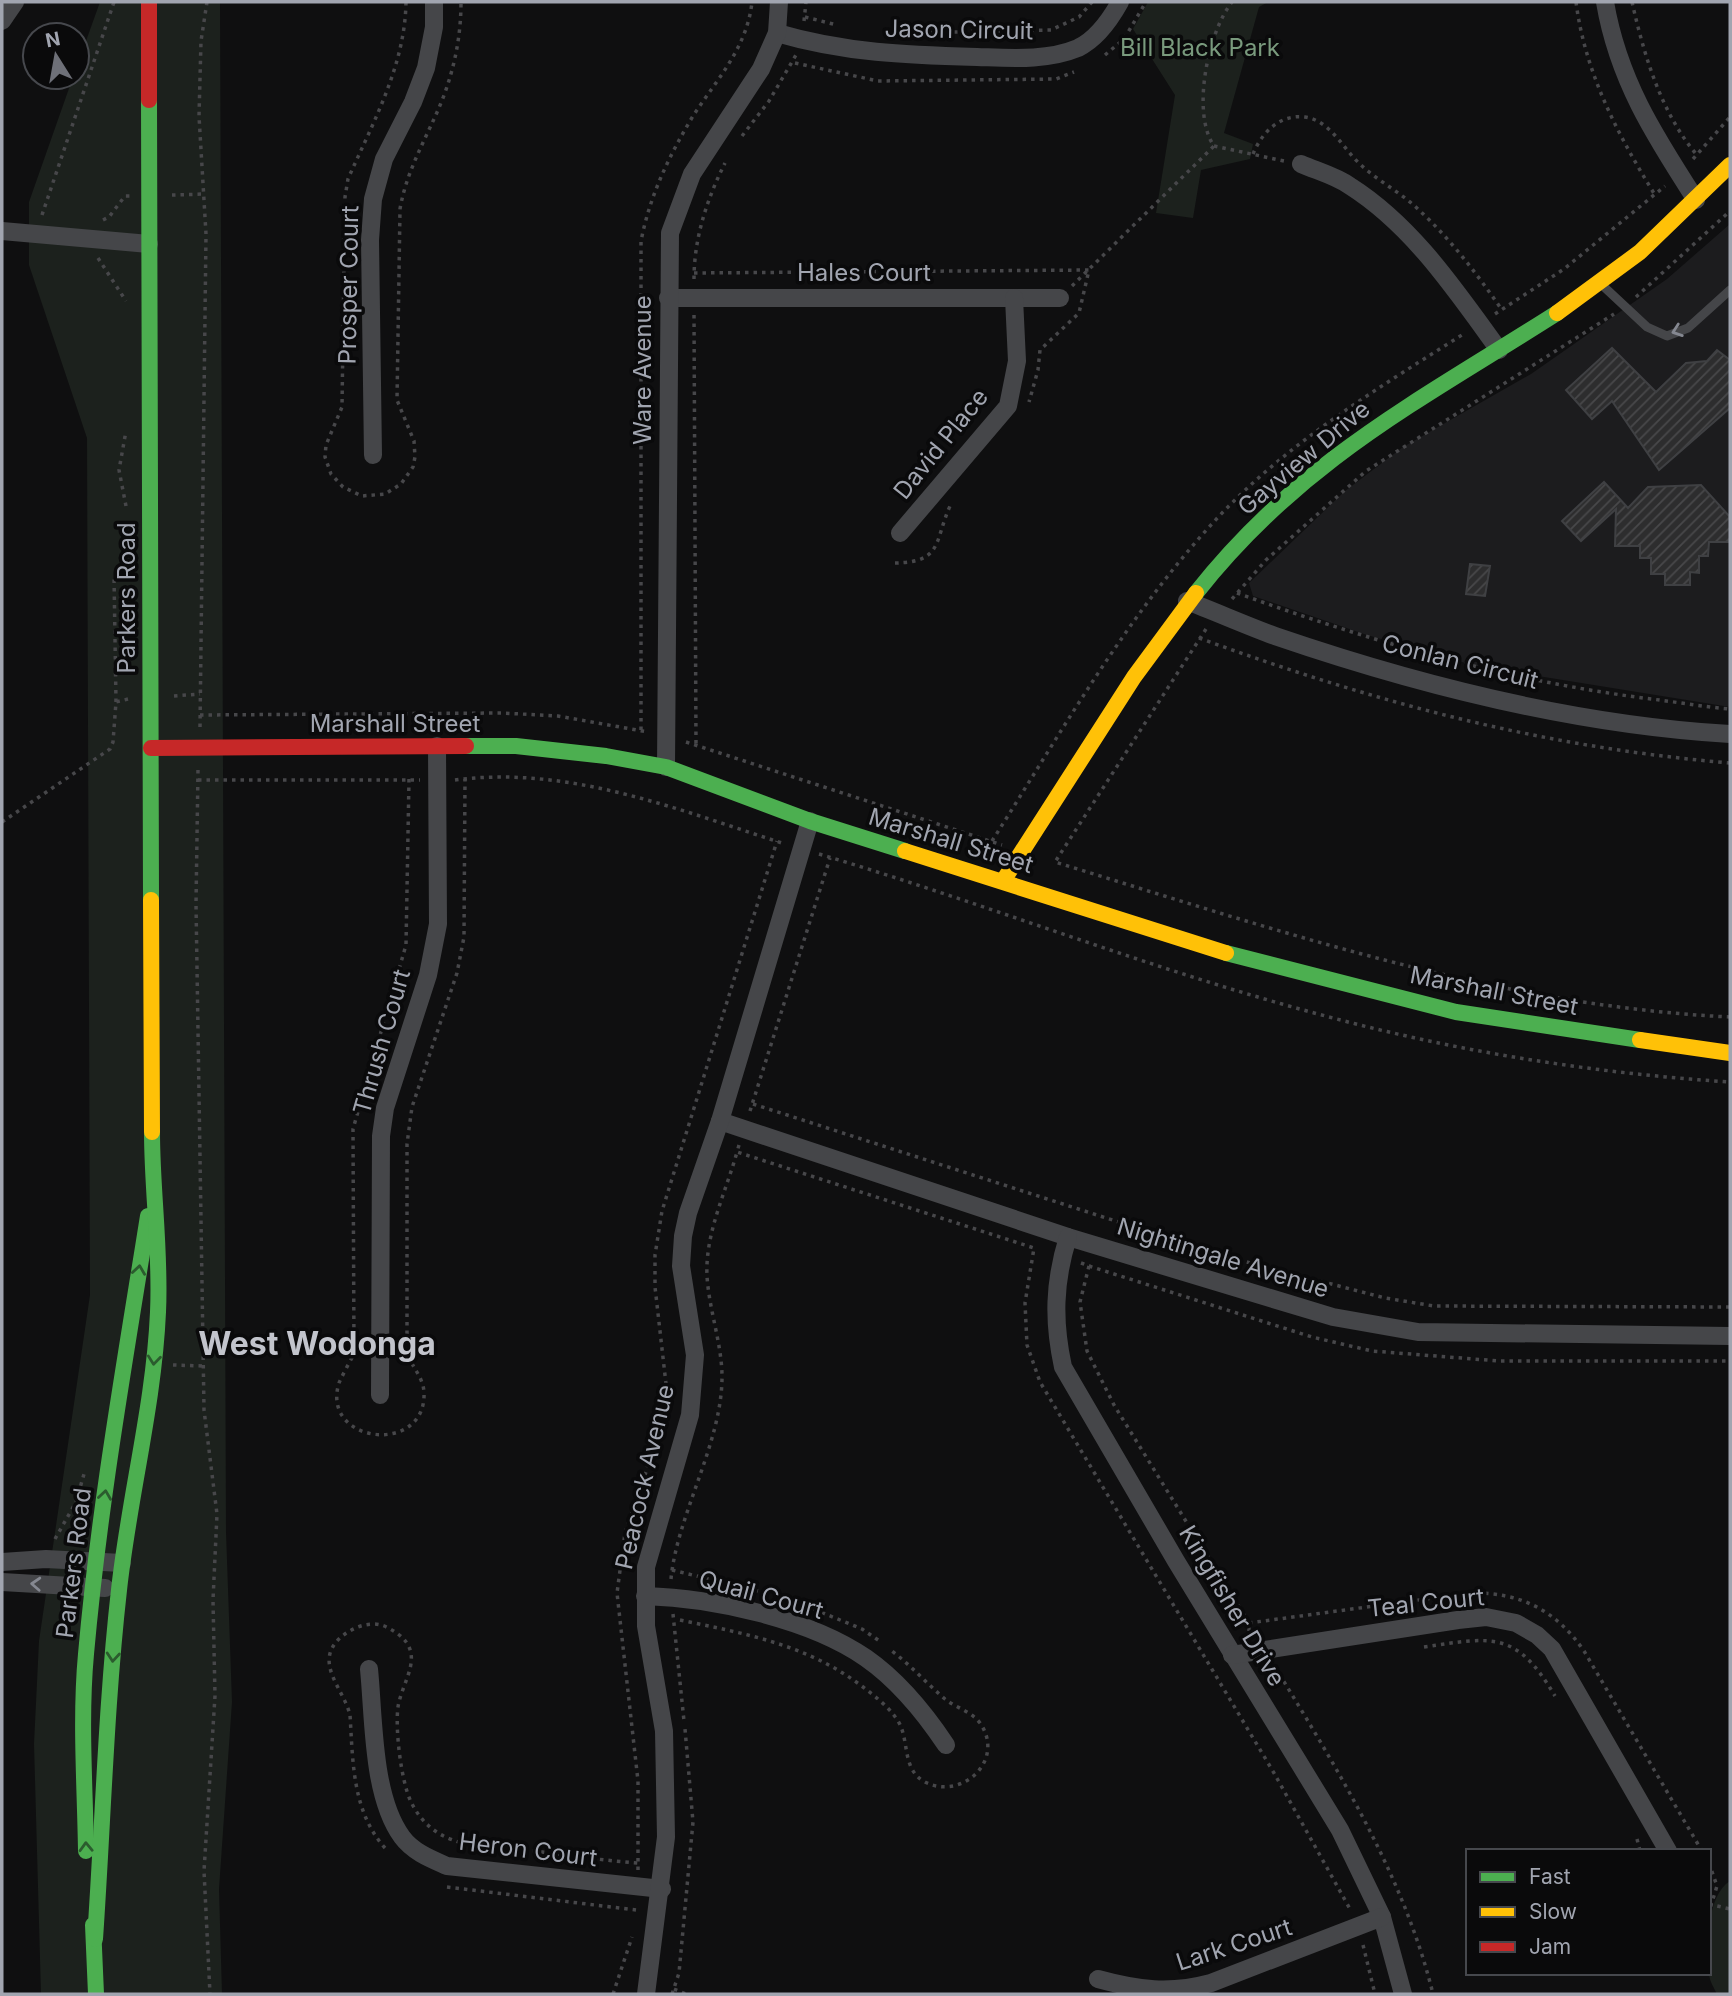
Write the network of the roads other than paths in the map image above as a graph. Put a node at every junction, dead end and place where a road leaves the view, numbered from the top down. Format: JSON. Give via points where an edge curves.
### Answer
{"nodes":[{"id":1,"x":15,"y":2,"type":"edge"},
{"id":2,"x":149,"y":2,"type":"edge"},
{"id":3,"x":434,"y":2,"type":"edge"},
{"id":4,"x":779,"y":2,"type":"edge"},
{"id":5,"x":1120,"y":2,"type":"edge"},
{"id":6,"x":1605,"y":2,"type":"edge"},
{"id":7,"x":2,"y":21,"type":"edge"},
{"id":8,"x":777,"y":33,"type":"junction"},
{"id":9,"x":1301,"y":164,"type":"road end"},
{"id":10,"x":1730,"y":165,"type":"edge"},
{"id":11,"x":1696,"y":200,"type":"junction"},
{"id":12,"x":2,"y":230,"type":"edge"},
{"id":13,"x":149,"y":244,"type":"junction"},
{"id":14,"x":1600,"y":284,"type":"junction"},
{"id":15,"x":1730,"y":290,"type":"edge"},
{"id":16,"x":668,"y":298,"type":"junction"},
{"id":17,"x":1014,"y":298,"type":"junction"},
{"id":18,"x":1060,"y":298,"type":"road end"},
{"id":19,"x":1499,"y":350,"type":"junction"},
{"id":20,"x":373,"y":455,"type":"dead end"},
{"id":21,"x":900,"y":533,"type":"dead end"},
{"id":22,"x":1187,"y":601,"type":"junction"},
{"id":23,"x":1730,"y":734,"type":"edge"},
{"id":24,"x":437,"y":746,"type":"junction"},
{"id":25,"x":151,"y":748,"type":"junction"},
{"id":26,"x":666,"y":767,"type":"junction"},
{"id":27,"x":810,"y":821,"type":"junction"},
{"id":28,"x":1003,"y":881,"type":"junction"},
{"id":29,"x":1730,"y":1053,"type":"edge"},
{"id":30,"x":720,"y":1121,"type":"junction"},
{"id":31,"x":152,"y":1194,"type":"junction"},
{"id":32,"x":1068,"y":1237,"type":"junction"},
{"id":33,"x":1730,"y":1336,"type":"edge"},
{"id":34,"x":380,"y":1395,"type":"dead end"},
{"id":35,"x":96,"y":1561,"type":"junction"},
{"id":36,"x":2,"y":1562,"type":"edge"},
{"id":37,"x":122,"y":1563,"type":"junction"},
{"id":38,"x":2,"y":1582,"type":"edge"},
{"id":39,"x":93,"y":1587,"type":"junction"},
{"id":40,"x":119,"y":1589,"type":"junction"},
{"id":41,"x":645,"y":1597,"type":"junction"},
{"id":42,"x":1232,"y":1655,"type":"junction"},
{"id":43,"x":369,"y":1669,"type":"dead end"},
{"id":44,"x":946,"y":1745,"type":"dead end"},
{"id":45,"x":1667,"y":1849,"type":"edge"},
{"id":46,"x":662,"y":1889,"type":"junction"},
{"id":47,"x":1382,"y":1917,"type":"junction"},
{"id":48,"x":95,"y":1939,"type":"junction"},
{"id":49,"x":1098,"y":1979,"type":"dead end"},
{"id":50,"x":96,"y":1994,"type":"edge"},
{"id":51,"x":646,"y":1994,"type":"edge"},
{"id":52,"x":1403,"y":1994,"type":"edge"}],
"edges":[{"from":1,"to":7,"type":"street"},
{"from":2,"to":13,"type":"main road","name":"Parkers Road"},
{"from":3,"to":20,"type":"street","name":"Prosper Court","via":[[426,68],[384,159],[373,199]]},
{"from":4,"to":8,"type":"street","name":"Ware Avenue"},
{"from":5,"to":8,"type":"street","name":"Jason Circuit","via":[[1097,34],[1080,47],[1059,54],[880,55]]},
{"from":6,"to":11,"type":"street","via":[[1622,69],[1647,124]]},
{"from":8,"to":16,"type":"street","name":"Ware Avenue","via":[[761,69],[692,174],[680,202],[670,233]]},
{"from":9,"to":19,"type":"street","via":[[1350,185],[1389,218],[1441,271]]},
{"from":10,"to":11,"type":"main road","name":"Gayview Drive"},
{"from":11,"to":14,"type":"main road","name":"Gayview Drive"},
{"from":12,"to":13,"type":"street"},
{"from":13,"to":25,"type":"main road","name":"Parkers Road"},
{"from":15,"to":14,"type":"lane","one_way":true,"via":[[1688,328],[1667,336],[1656,333]]},
{"from":14,"to":19,"type":"main road","name":"Gayview Drive"},
{"from":16,"to":17,"type":"street","name":"Hales Court"},
{"from":16,"to":26,"type":"street","name":"Ware Avenue"},
{"from":17,"to":18,"type":"street","name":"Hales Court"},
{"from":17,"to":21,"type":"street","name":"David Place","via":[[1017,361],[1008,406]]},
{"from":19,"to":22,"type":"main road","name":"Gayview Drive","via":[[1404,406],[1336,454],[1291,491]]},
{"from":22,"to":23,"type":"street","name":"Conlan Circuit","via":[[1338,656],[1495,699],[1666,730]]},
{"from":22,"to":28,"type":"main road","name":"Gayview Drive"},
{"from":24,"to":25,"type":"main road","name":"Marshall Street"},
{"from":24,"to":26,"type":"main road","name":"Marshall Street","via":[[558,750]]},
{"from":24,"to":34,"type":"street","name":"Thrush Court","via":[[438,923],[381,1136]]},
{"from":25,"to":31,"type":"main road","name":"Parkers Road"},
{"from":26,"to":27,"type":"main road","name":"Marshall Street"},
{"from":27,"to":28,"type":"main road","name":"Marshall Street"},
{"from":27,"to":30,"type":"street","name":"Peacock Avenue"},
{"from":28,"to":29,"type":"main road","name":"Marshall Street","via":[[1212,949],[1457,1012]]},
{"from":30,"to":32,"type":"street","name":"Nightingale Avenue"},
{"from":30,"to":41,"type":"street","name":"Peacock Avenue","via":[[683,1236],[681,1266],[695,1355],[690,1415],[646,1567]]},
{"from":35,"to":31,"type":"main road","name":"Parkers Road","one_way":true},
{"from":31,"to":37,"type":"main road","name":"Parkers Road","one_way":true,"via":[[160,1251],[158,1315]]},
{"from":32,"to":33,"type":"street","name":"Nightingale Avenue","via":[[1320,1314],[1379,1327],[1547,1336]]},
{"from":32,"to":42,"type":"street","name":"Kingfisher Drive","via":[[1054,1300],[1063,1367]]},
{"from":35,"to":36,"type":"street"},
{"from":35,"to":37,"type":"street"},
{"from":35,"to":39,"type":"main road","name":"Parkers Road"},
{"from":37,"to":40,"type":"main road","name":"Parkers Road"},
{"from":39,"to":38,"type":"street","one_way":true},
{"from":39,"to":40,"type":"street"},
{"from":48,"to":39,"type":"main road","name":"Parkers Road","one_way":true,"via":[[87,1866],[83,1718]]},
{"from":40,"to":48,"type":"main road","name":"Parkers Road","one_way":true},
{"from":41,"to":44,"type":"street","name":"Quail Court","via":[[673,1597],[743,1610],[813,1631],[866,1658],[924,1713]]},
{"from":41,"to":46,"type":"street","name":"Peacock Avenue","via":[[664,1731]]},
{"from":42,"to":45,"type":"street","name":"Teal Court","via":[[1472,1618],[1516,1623],[1537,1634],[1563,1662]]},
{"from":42,"to":47,"type":"street","name":"Kingfisher Drive","via":[[1340,1830]]},
{"from":43,"to":46,"type":"street","name":"Heron Court","via":[[380,1782],[403,1838],[424,1856],[447,1866]]},
{"from":46,"to":51,"type":"street","name":"Peacock Avenue"},
{"from":47,"to":49,"type":"street","name":"Lark Court","via":[[1184,1990],[1141,1990]]},
{"from":47,"to":52,"type":"street","name":"Kingfisher Drive"},
{"from":48,"to":50,"type":"main road","name":"Parkers Road"}]}
